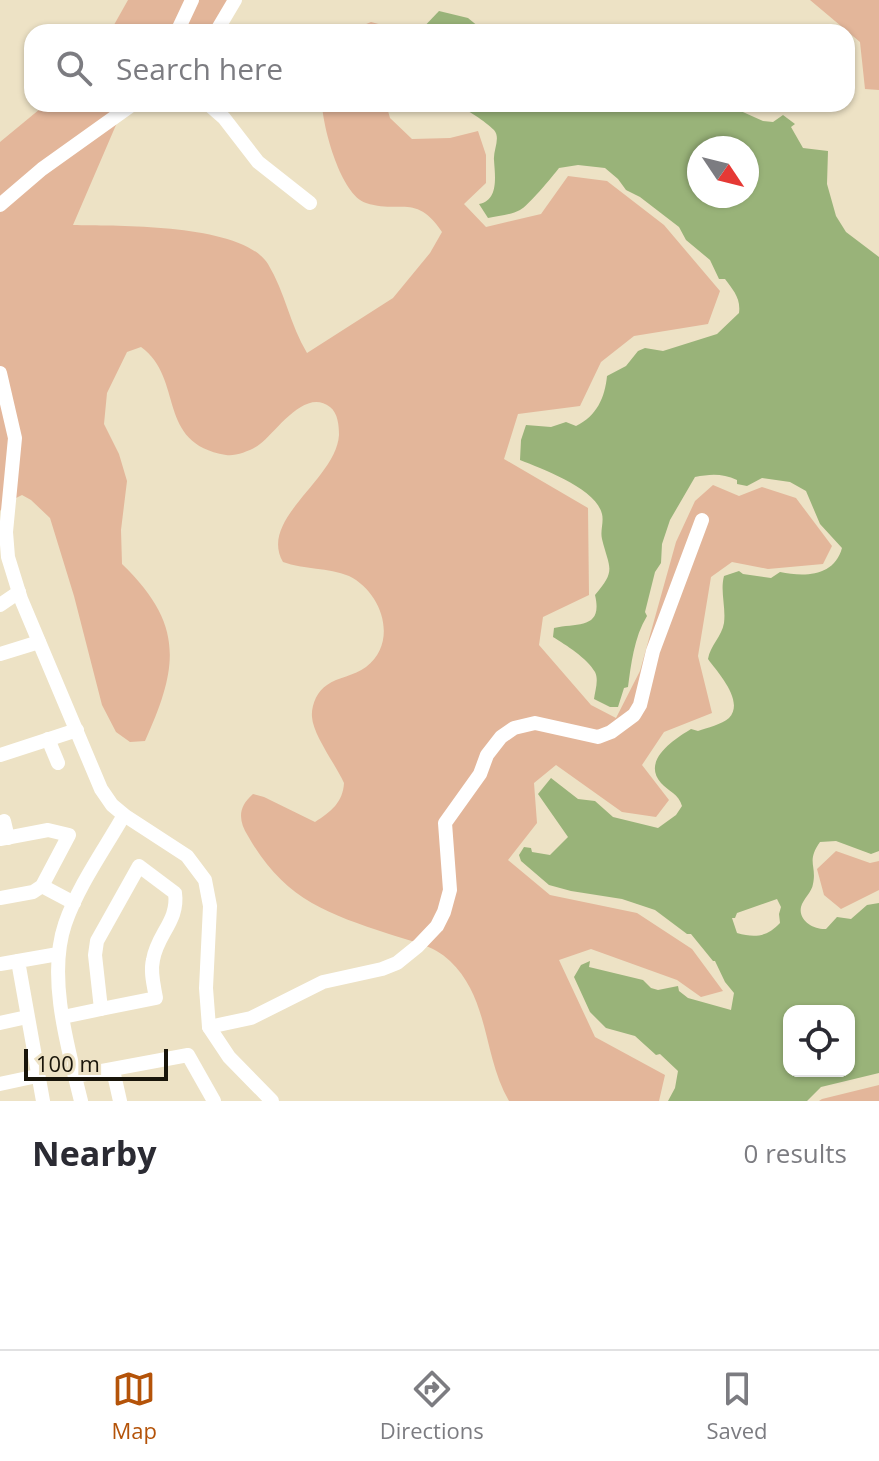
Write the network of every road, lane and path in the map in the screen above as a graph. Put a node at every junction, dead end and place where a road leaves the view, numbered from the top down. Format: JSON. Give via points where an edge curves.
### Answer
{"nodes":[{"id":1,"x":192,"y":0,"type":"edge"},
{"id":2,"x":235,"y":0,"type":"edge"},
{"id":3,"x":181,"y":24,"type":"edge"},
{"id":4,"x":221,"y":24,"type":"edge"},
{"id":5,"x":122,"y":112,"type":"edge"},
{"id":6,"x":217,"y":112,"type":"edge"},
{"id":7,"x":310,"y":203,"type":"dead end"},
{"id":8,"x":0,"y":205,"type":"edge"},
{"id":9,"x":0,"y":373,"type":"edge"},
{"id":10,"x":13,"y":465,"type":"junction"},
{"id":11,"x":0,"y":486,"type":"edge"},
{"id":12,"x":702,"y":520,"type":"dead end"},
{"id":13,"x":19,"y":592,"type":"junction"},
{"id":14,"x":0,"y":605,"type":"edge"},
{"id":15,"x":39,"y":642,"type":"junction"},
{"id":16,"x":0,"y":654,"type":"edge"},
{"id":17,"x":77,"y":730,"type":"junction"},
{"id":18,"x":48,"y":739,"type":"junction"},
{"id":19,"x":0,"y":755,"type":"edge"},
{"id":20,"x":58,"y":763,"type":"dead end"},
{"id":21,"x":124,"y":815,"type":"junction"},
{"id":22,"x":4,"y":821,"type":"dead end"},
{"id":23,"x":4,"y":839,"type":"edge"},
{"id":24,"x":42,"y":886,"type":"junction"},
{"id":25,"x":0,"y":898,"type":"edge"},
{"id":26,"x":74,"y":903,"type":"junction"},
{"id":27,"x":58,"y":954,"type":"junction"},
{"id":28,"x":18,"y":961,"type":"junction"},
{"id":29,"x":0,"y":964,"type":"edge"},
{"id":30,"x":101,"y":1009,"type":"junction"},
{"id":31,"x":27,"y":1017,"type":"junction"},
{"id":32,"x":63,"y":1017,"type":"junction"},
{"id":33,"x":0,"y":1023,"type":"edge"},
{"id":34,"x":209,"y":1027,"type":"junction"},
{"id":35,"x":113,"y":1070,"type":"junction"},
{"id":36,"x":37,"y":1076,"type":"junction"},
{"id":37,"x":75,"y":1076,"type":"junction"},
{"id":38,"x":0,"y":1084,"type":"edge"},
{"id":39,"x":43,"y":1101,"type":"edge"},
{"id":40,"x":81,"y":1101,"type":"edge"},
{"id":41,"x":120,"y":1101,"type":"edge"},
{"id":42,"x":214,"y":1101,"type":"edge"},
{"id":43,"x":272,"y":1101,"type":"edge"}],
"edges":[{"from":1,"to":3,"type":"street"},
{"from":2,"to":4,"type":"street"},
{"from":5,"to":8,"type":"street"},
{"from":6,"to":7,"type":"street","via":[[258,162]]},
{"from":9,"to":10,"type":"street","via":[[15,438]]},
{"from":10,"to":11,"type":"street"},
{"from":10,"to":13,"type":"street","via":[[6,532]]},
{"from":12,"to":34,"type":"street","via":[[634,715],[598,737],[535,723],[501,737],[445,823],[450,890],[437,926],[418,946],[382,969],[323,982],[251,1018]]},
{"from":13,"to":14,"type":"street"},
{"from":13,"to":15,"type":"street"},
{"from":15,"to":16,"type":"street"},
{"from":15,"to":17,"type":"street"},
{"from":17,"to":18,"type":"street"},
{"from":17,"to":21,"type":"street","via":[[101,789]]},
{"from":18,"to":19,"type":"street"},
{"from":18,"to":20,"type":"street"},
{"from":21,"to":26,"type":"street"},
{"from":21,"to":34,"type":"street","via":[[187,856],[205,880],[210,906]]},
{"from":22,"to":23,"type":"street"},
{"from":23,"to":24,"type":"street","via":[[48,830],[69,835]]},
{"from":24,"to":25,"type":"street"},
{"from":24,"to":26,"type":"street"},
{"from":26,"to":27,"type":"street"},
{"from":27,"to":28,"type":"street"},
{"from":27,"to":32,"type":"street"},
{"from":28,"to":29,"type":"street"},
{"from":28,"to":31,"type":"street"},
{"from":30,"to":30,"type":"street","via":[[156,998],[153,960],[174,917],[175,893],[139,866],[97,941]]},
{"from":30,"to":32,"type":"street"},
{"from":31,"to":33,"type":"street"},
{"from":31,"to":36,"type":"street"},
{"from":32,"to":37,"type":"street"},
{"from":34,"to":43,"type":"street","via":[[229,1057]]},
{"from":35,"to":37,"type":"street"},
{"from":35,"to":41,"type":"street"},
{"from":35,"to":42,"type":"street","via":[[188,1055]]},
{"from":36,"to":38,"type":"street"},
{"from":36,"to":39,"type":"street"},
{"from":37,"to":40,"type":"street"}]}
